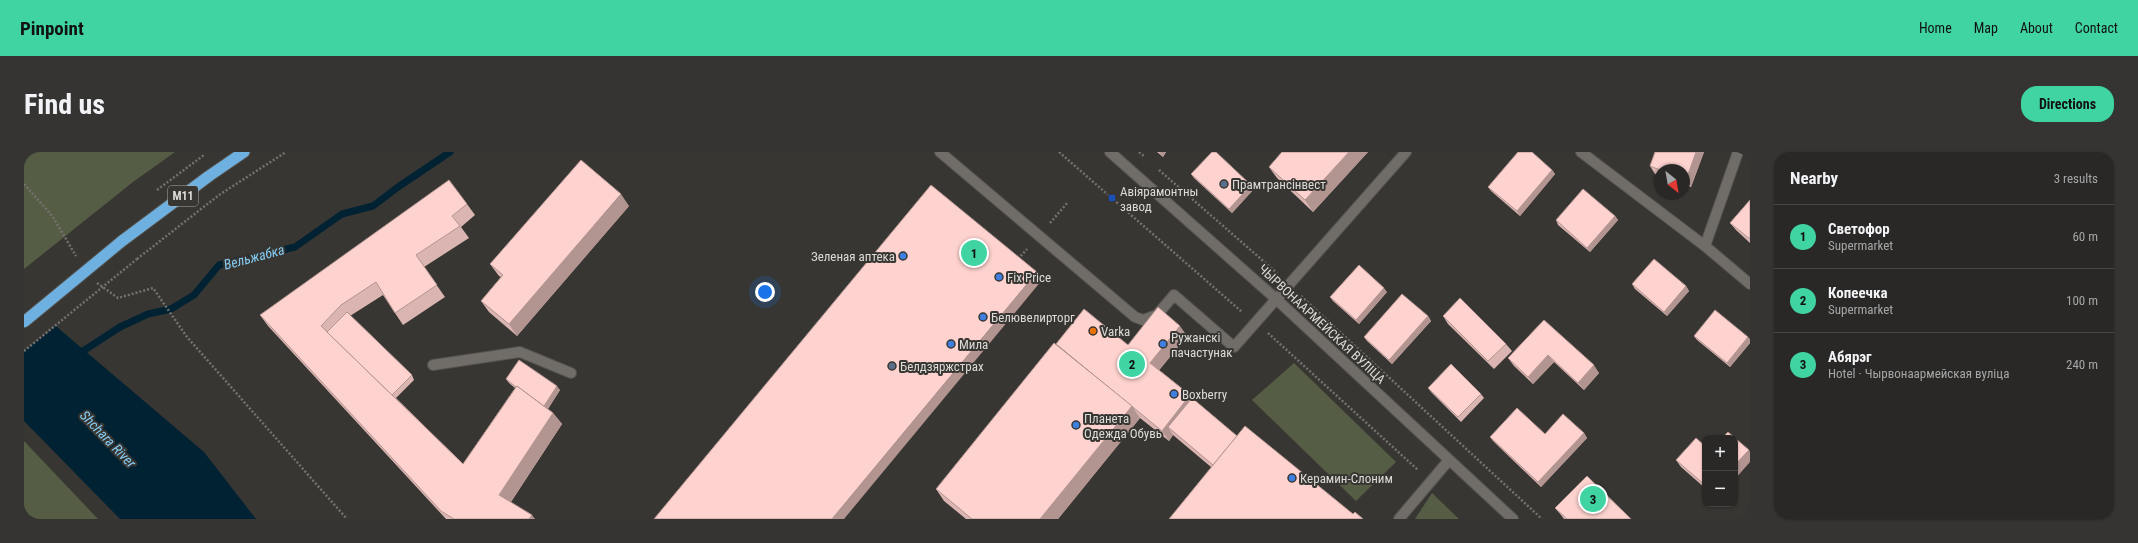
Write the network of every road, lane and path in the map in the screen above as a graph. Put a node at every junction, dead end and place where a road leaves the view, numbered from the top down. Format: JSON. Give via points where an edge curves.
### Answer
{"nodes":[{"id":1,"x":244,"y":152,"type":"edge"},
{"id":2,"x":286,"y":152,"type":"edge"},
{"id":3,"x":940,"y":152,"type":"edge"},
{"id":4,"x":1110,"y":152,"type":"edge"},
{"id":5,"x":1406,"y":152,"type":"edge"},
{"id":6,"x":1581,"y":152,"type":"edge"},
{"id":7,"x":1738,"y":152,"type":"edge"},
{"id":8,"x":1068,"y":202,"type":"dead end"},
{"id":9,"x":1050,"y":223,"type":"dead end"},
{"id":10,"x":1705,"y":246,"type":"junction"},
{"id":11,"x":1750,"y":284,"type":"edge"},
{"id":12,"x":153,"y":288,"type":"dead end"},
{"id":13,"x":1275,"y":298,"type":"junction"},
{"id":14,"x":24,"y":322,"type":"edge"},
{"id":15,"x":24,"y":352,"type":"edge"},
{"id":16,"x":433,"y":365,"type":"dead end"},
{"id":17,"x":571,"y":373,"type":"dead end"},
{"id":18,"x":1449,"y":460,"type":"junction"},
{"id":19,"x":347,"y":519,"type":"edge"},
{"id":20,"x":1399,"y":519,"type":"edge"},
{"id":21,"x":1513,"y":519,"type":"edge"}],
"edges":[{"from":1,"to":14,"type":"highway","number":"М11","bridge":true,"via":[[122,241]]},
{"from":2,"to":15,"type":"path","bridge":true,"via":[[219,195]]},
{"from":3,"to":13,"type":"main road","via":[[1135,317],[1143,320],[1157,315],[1174,295],[1234,347]]},
{"from":4,"to":13,"type":"main road","name":"ЧЫРВОНААРМЕЙСКАЯ ВУЛІЦА"},
{"from":5,"to":13,"type":"main road"},
{"from":6,"to":10,"type":"main road"},
{"from":7,"to":10,"type":"main road"},
{"from":8,"to":9,"type":"path"},
{"from":10,"to":11,"type":"main road"},
{"from":12,"to":19,"type":"path","via":[[187,337]]},
{"from":13,"to":18,"type":"main road","name":"ЧЫРВОНААРМЕЙСКАЯ ВУЛІЦА"},
{"from":16,"to":17,"type":"main road","via":[[520,352]]},
{"from":18,"to":20,"type":"main road"},
{"from":18,"to":21,"type":"main road","name":"ЧЫРВОНААРМЕЙСКАЯ ВУЛІЦА"}]}
